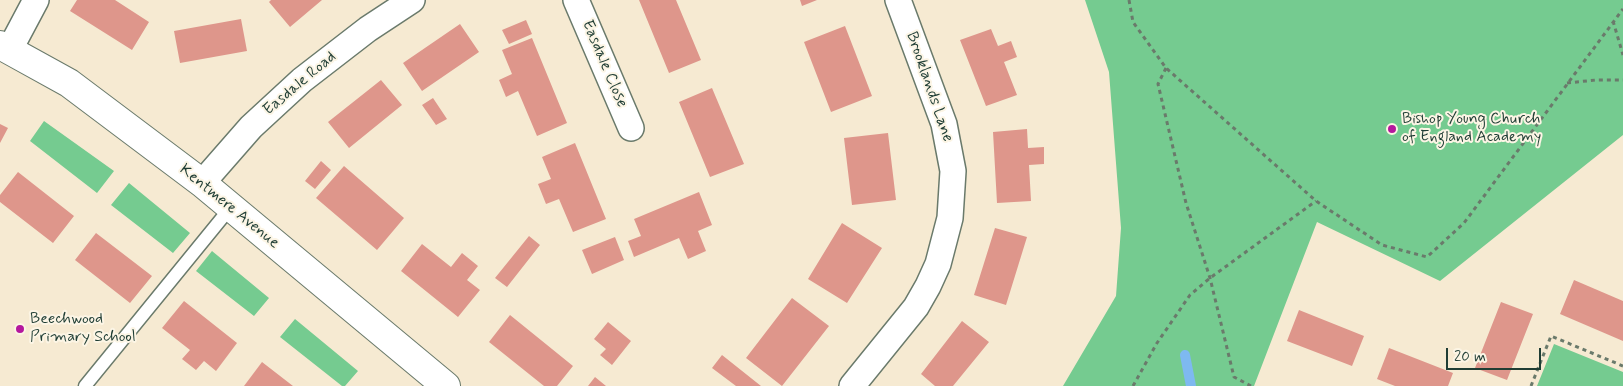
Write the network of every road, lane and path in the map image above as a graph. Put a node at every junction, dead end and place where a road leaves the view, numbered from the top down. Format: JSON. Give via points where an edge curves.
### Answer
{"nodes":[{"id":1,"x":36,"y":0,"type":"edge"},
{"id":2,"x":412,"y":0,"type":"edge"},
{"id":3,"x":576,"y":0,"type":"edge"},
{"id":4,"x":898,"y":0,"type":"edge"},
{"id":5,"x":1129,"y":0,"type":"edge"},
{"id":6,"x":1623,"y":9,"type":"edge"},
{"id":7,"x":1613,"y":21,"type":"junction"},
{"id":8,"x":5,"y":47,"type":"edge"},
{"id":9,"x":1623,"y":55,"type":"edge"},
{"id":10,"x":1166,"y":68,"type":"junction"},
{"id":11,"x":1623,"y":80,"type":"edge"},
{"id":12,"x":1567,"y":83,"type":"junction"},
{"id":13,"x":631,"y":128,"type":"dead end"},
{"id":14,"x":202,"y":183,"type":"junction"},
{"id":15,"x":1316,"y":201,"type":"junction"},
{"id":16,"x":231,"y":207,"type":"junction"},
{"id":17,"x":1210,"y":278,"type":"junction"},
{"id":18,"x":1623,"y":366,"type":"edge"},
{"id":19,"x":85,"y":386,"type":"edge"},
{"id":20,"x":446,"y":386,"type":"edge"},
{"id":21,"x":852,"y":386,"type":"edge"},
{"id":22,"x":1132,"y":386,"type":"edge"},
{"id":23,"x":1251,"y":386,"type":"edge"},
{"id":24,"x":1531,"y":386,"type":"edge"}],
"edges":[{"from":1,"to":8,"type":"street"},
{"from":2,"to":14,"type":"street","name":"Easdale Road","via":[[368,28],[302,80],[251,127]]},
{"from":3,"to":13,"type":"street","name":"Easdale Close"},
{"from":4,"to":21,"type":"street","name":"Brooklands Lane","via":[[944,124],[953,171],[950,218],[938,264],[916,307]]},
{"from":5,"to":10,"type":"path","via":[[1132,22]]},
{"from":6,"to":7,"type":"path"},
{"from":7,"to":9,"type":"path"},
{"from":7,"to":12,"type":"path"},
{"from":8,"to":14,"type":"street","name":"Kentmere Avenue","via":[[69,83]]},
{"from":10,"to":15,"type":"path"},
{"from":10,"to":17,"type":"path","via":[[1158,84],[1186,203]]},
{"from":11,"to":12,"type":"path"},
{"from":12,"to":15,"type":"path","via":[[1464,223],[1427,257],[1382,244]]},
{"from":14,"to":16,"type":"street","name":"Kentmere Avenue"},
{"from":15,"to":17,"type":"path"},
{"from":16,"to":19,"type":"lane"},
{"from":16,"to":20,"type":"street","name":"Kentmere Avenue"},
{"from":17,"to":22,"type":"path","via":[[1190,295]]},
{"from":17,"to":23,"type":"path","via":[[1234,377]]},
{"from":18,"to":24,"type":"path","via":[[1552,336]]}]}
